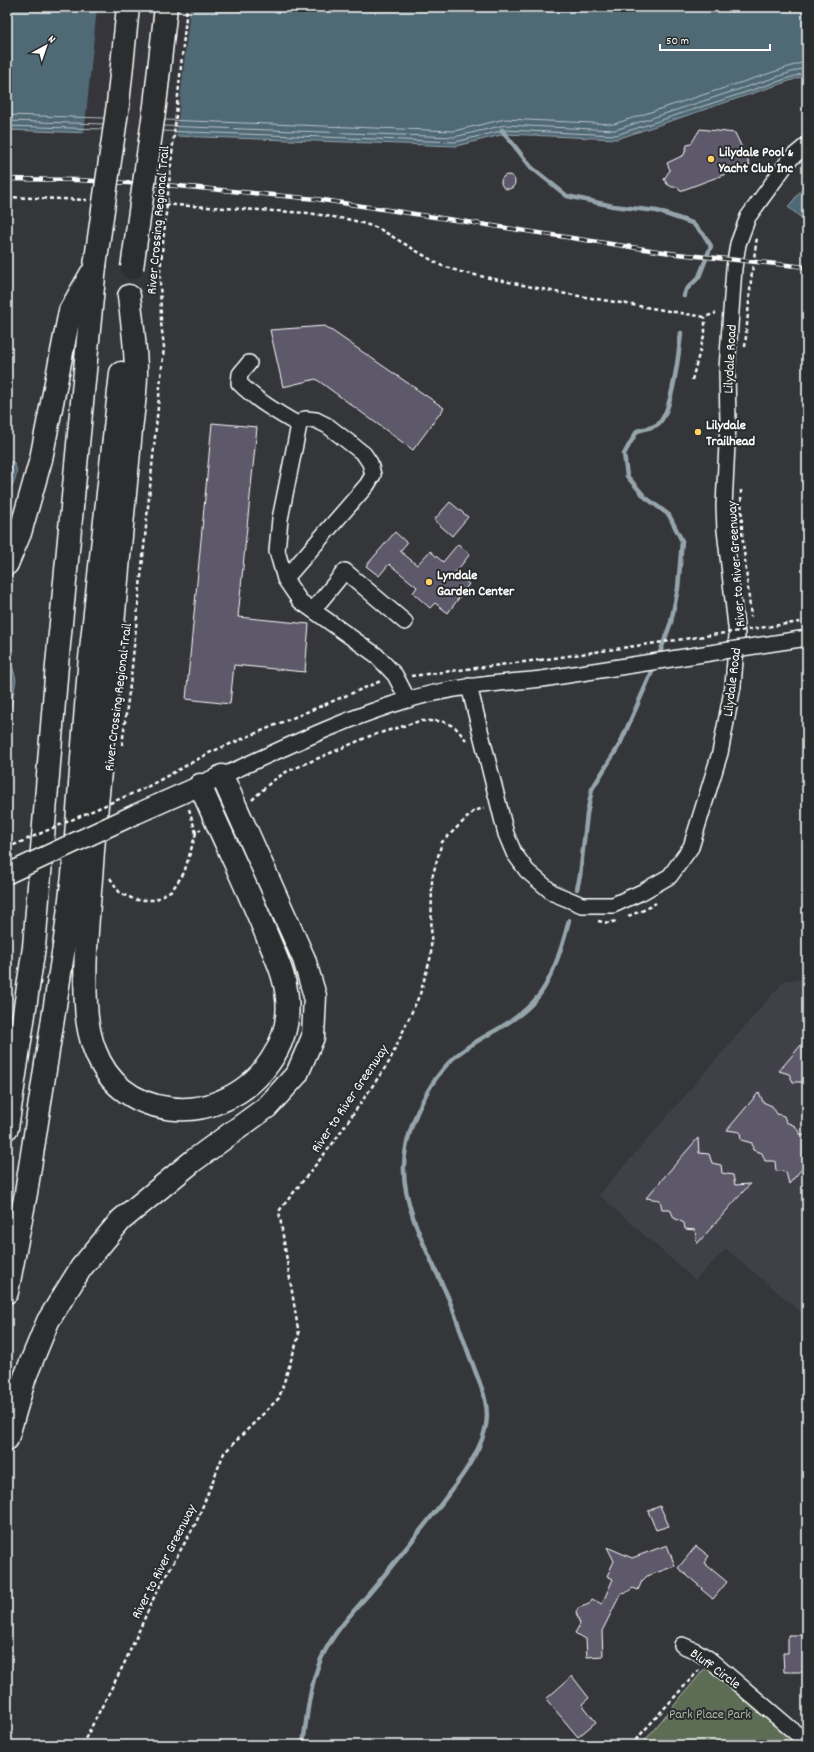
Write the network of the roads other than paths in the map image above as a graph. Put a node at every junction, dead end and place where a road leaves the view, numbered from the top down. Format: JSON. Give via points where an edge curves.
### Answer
{"nodes":[{"id":1,"x":128,"y":7,"type":"edge"},
{"id":2,"x":166,"y":7,"type":"edge"},
{"id":3,"x":807,"y":145,"type":"edge"},
{"id":4,"x":95,"y":266,"type":"junction"},
{"id":5,"x":129,"y":296,"type":"junction"},
{"id":6,"x":249,"y":363,"type":"dead end"},
{"id":7,"x":299,"y":425,"type":"junction"},
{"id":8,"x":7,"y":564,"type":"edge"},
{"id":9,"x":285,"y":579,"type":"junction"},
{"id":10,"x":313,"y":610,"type":"junction"},
{"id":11,"x":405,"y":622,"type":"dead end"},
{"id":12,"x":807,"y":638,"type":"edge"},
{"id":13,"x":469,"y":686,"type":"junction"},
{"id":14,"x":408,"y":700,"type":"junction"},
{"id":15,"x":222,"y":776,"type":"junction"},
{"id":16,"x":192,"y":789,"type":"junction"},
{"id":17,"x":7,"y":874,"type":"edge"},
{"id":18,"x":7,"y":1128,"type":"edge"},
{"id":19,"x":7,"y":1292,"type":"edge"},
{"id":20,"x":7,"y":1440,"type":"edge"},
{"id":21,"x":682,"y":1645,"type":"dead end"},
{"id":22,"x":804,"y":1741,"type":"edge"}],
"edges":[{"from":1,"to":4,"type":"highway","bridge":true,"via":[[118,104]]},
{"from":2,"to":5,"type":"highway","bridge":true},
{"from":3,"to":13,"type":"street","name":"Lilydale Road","via":[[790,159],[771,183],[748,217],[738,244],[727,369],[728,423],[724,506],[737,635],[733,686],[720,753],[691,847],[670,876],[613,905],[582,905],[553,893],[527,871],[514,853],[506,834]]},
{"from":4,"to":8,"type":"highway","via":[[70,311],[41,459],[20,533]]},
{"from":4,"to":18,"type":"highway","via":[[57,665],[34,947]]},
{"from":5,"to":16,"type":"highway","via":[[136,373],[101,752],[86,948],[86,1006],[93,1046],[103,1069],[118,1086],[139,1101],[180,1109],[205,1108],[227,1099],[247,1087],[265,1070],[278,1048],[288,1000],[284,976],[215,820]]},
{"from":5,"to":19,"type":"highway","via":[[89,668],[73,875],[26,1194]]},
{"from":6,"to":7,"type":"street","via":[[240,374],[239,383],[249,393]]},
{"from":7,"to":9,"type":"street","via":[[276,551]]},
{"from":7,"to":9,"type":"street","via":[[305,419],[316,420],[328,426],[364,454],[373,475],[368,485]]},
{"from":9,"to":10,"type":"street","via":[[300,601]]},
{"from":10,"to":11,"type":"street","via":[[345,571]]},
{"from":10,"to":14,"type":"street","via":[[376,655],[395,675]]},
{"from":12,"to":13,"type":"street","bridge":true,"via":[[542,679]]},
{"from":13,"to":14,"type":"street"},
{"from":14,"to":15,"type":"street","via":[[343,722]]},
{"from":15,"to":16,"type":"main road"},
{"from":15,"to":20,"type":"highway","via":[[304,959],[315,996],[313,1037],[297,1074],[267,1107],[192,1161],[121,1220],[81,1268],[48,1320],[25,1377]]},
{"from":16,"to":17,"type":"main road","bridge":true},
{"from":21,"to":22,"type":"street","name":"Bluff Circle","via":[[709,1659]]}]}
